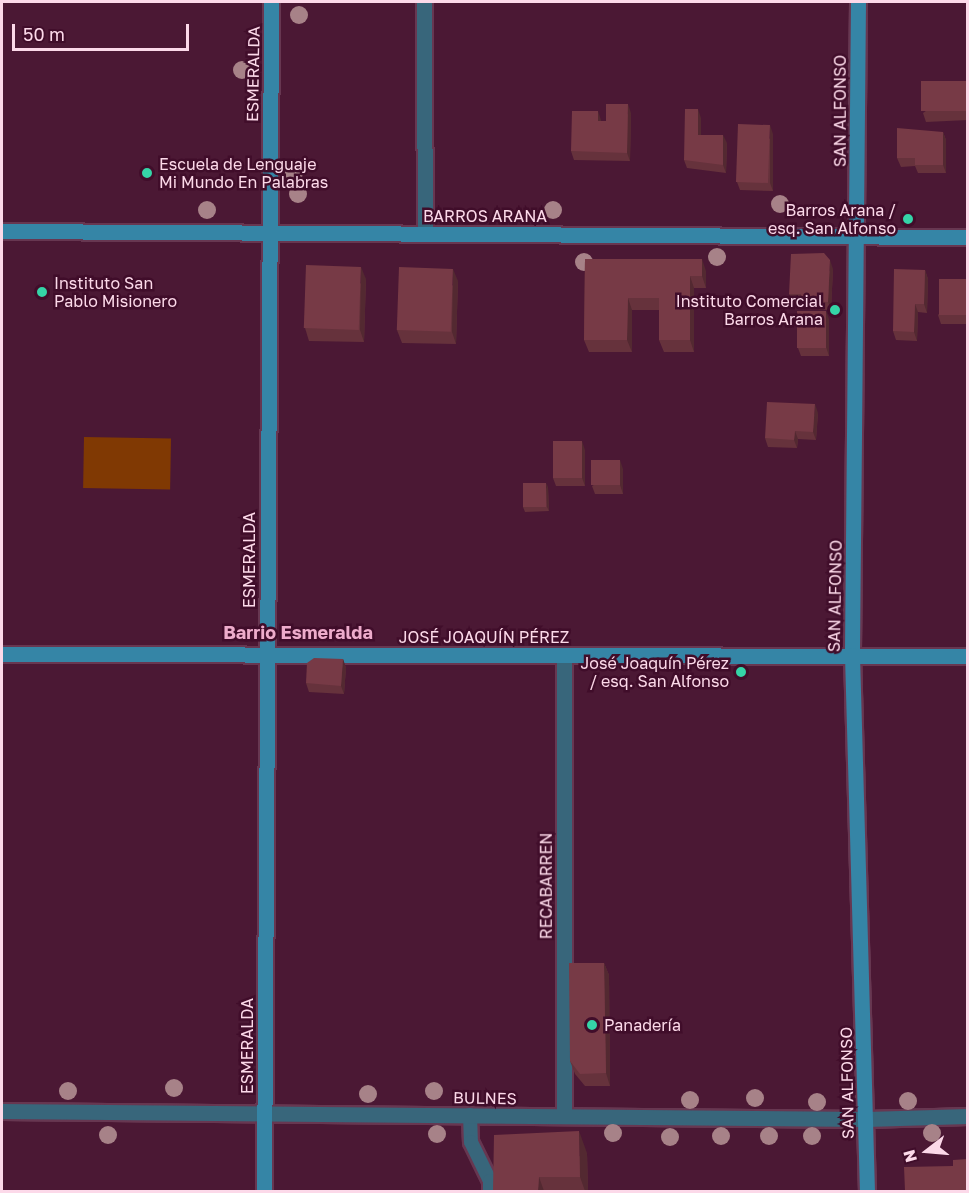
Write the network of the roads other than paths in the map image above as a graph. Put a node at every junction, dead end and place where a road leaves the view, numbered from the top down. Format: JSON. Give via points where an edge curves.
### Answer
{"nodes":[{"id":1,"x":272,"y":2,"type":"edge"},
{"id":2,"x":424,"y":2,"type":"edge"},
{"id":3,"x":858,"y":2,"type":"edge"},
{"id":4,"x":2,"y":231,"type":"edge"},
{"id":5,"x":269,"y":232,"type":"junction"},
{"id":6,"x":425,"y":233,"type":"junction"},
{"id":7,"x":858,"y":236,"type":"junction"},
{"id":8,"x":968,"y":237,"type":"edge"},
{"id":9,"x":2,"y":654,"type":"edge"},
{"id":10,"x":267,"y":655,"type":"junction"},
{"id":11,"x":564,"y":655,"type":"junction"},
{"id":12,"x":852,"y":655,"type":"junction"},
{"id":13,"x":968,"y":656,"type":"edge"},
{"id":14,"x":2,"y":1111,"type":"edge"},
{"id":15,"x":265,"y":1113,"type":"junction"},
{"id":16,"x":470,"y":1115,"type":"junction"},
{"id":17,"x":564,"y":1116,"type":"junction"},
{"id":18,"x":968,"y":1116,"type":"edge"},
{"id":19,"x":866,"y":1119,"type":"junction"},
{"id":20,"x":264,"y":1191,"type":"edge"},
{"id":21,"x":490,"y":1191,"type":"edge"},
{"id":22,"x":867,"y":1191,"type":"edge"}],
"edges":[{"from":1,"to":5,"type":"street","name":"ESMERALDA"},
{"from":2,"to":6,"type":"street"},
{"from":3,"to":7,"type":"street","name":"SAN ALFONSO"},
{"from":4,"to":5,"type":"street","name":"BARROS ARANA"},
{"from":5,"to":6,"type":"street","name":"BARROS ARANA"},
{"from":5,"to":10,"type":"street","name":"ESMERALDA"},
{"from":6,"to":7,"type":"street","name":"BARROS ARANA"},
{"from":7,"to":8,"type":"street","name":"BARROS ARANA"},
{"from":7,"to":12,"type":"street","name":"SAN ALFONSO"},
{"from":9,"to":10,"type":"street","name":"JOSÉ JOAQUÍN PÉREZ"},
{"from":10,"to":11,"type":"street","name":"JOSÉ JOAQUÍN PÉREZ"},
{"from":10,"to":15,"type":"street","name":"ESMERALDA"},
{"from":11,"to":12,"type":"street","name":"JOSÉ JOAQUÍN PÉREZ"},
{"from":11,"to":17,"type":"street","name":"RECABARREN"},
{"from":12,"to":13,"type":"street","name":"JOSÉ JOAQUÍN PÉREZ"},
{"from":12,"to":19,"type":"street","name":"SAN ALFONSO"},
{"from":14,"to":15,"type":"street","name":"BULNES"},
{"from":15,"to":16,"type":"street","name":"BULNES"},
{"from":15,"to":20,"type":"street","name":"ESMERALDA"},
{"from":16,"to":17,"type":"street","name":"BULNES"},
{"from":16,"to":21,"type":"lane","via":[[471,1142],[490,1181]]},
{"from":17,"to":19,"type":"street","name":"BULNES"},
{"from":18,"to":19,"type":"street","name":"BULNES"},
{"from":19,"to":22,"type":"street","name":"SAN ALFONSO"}]}
